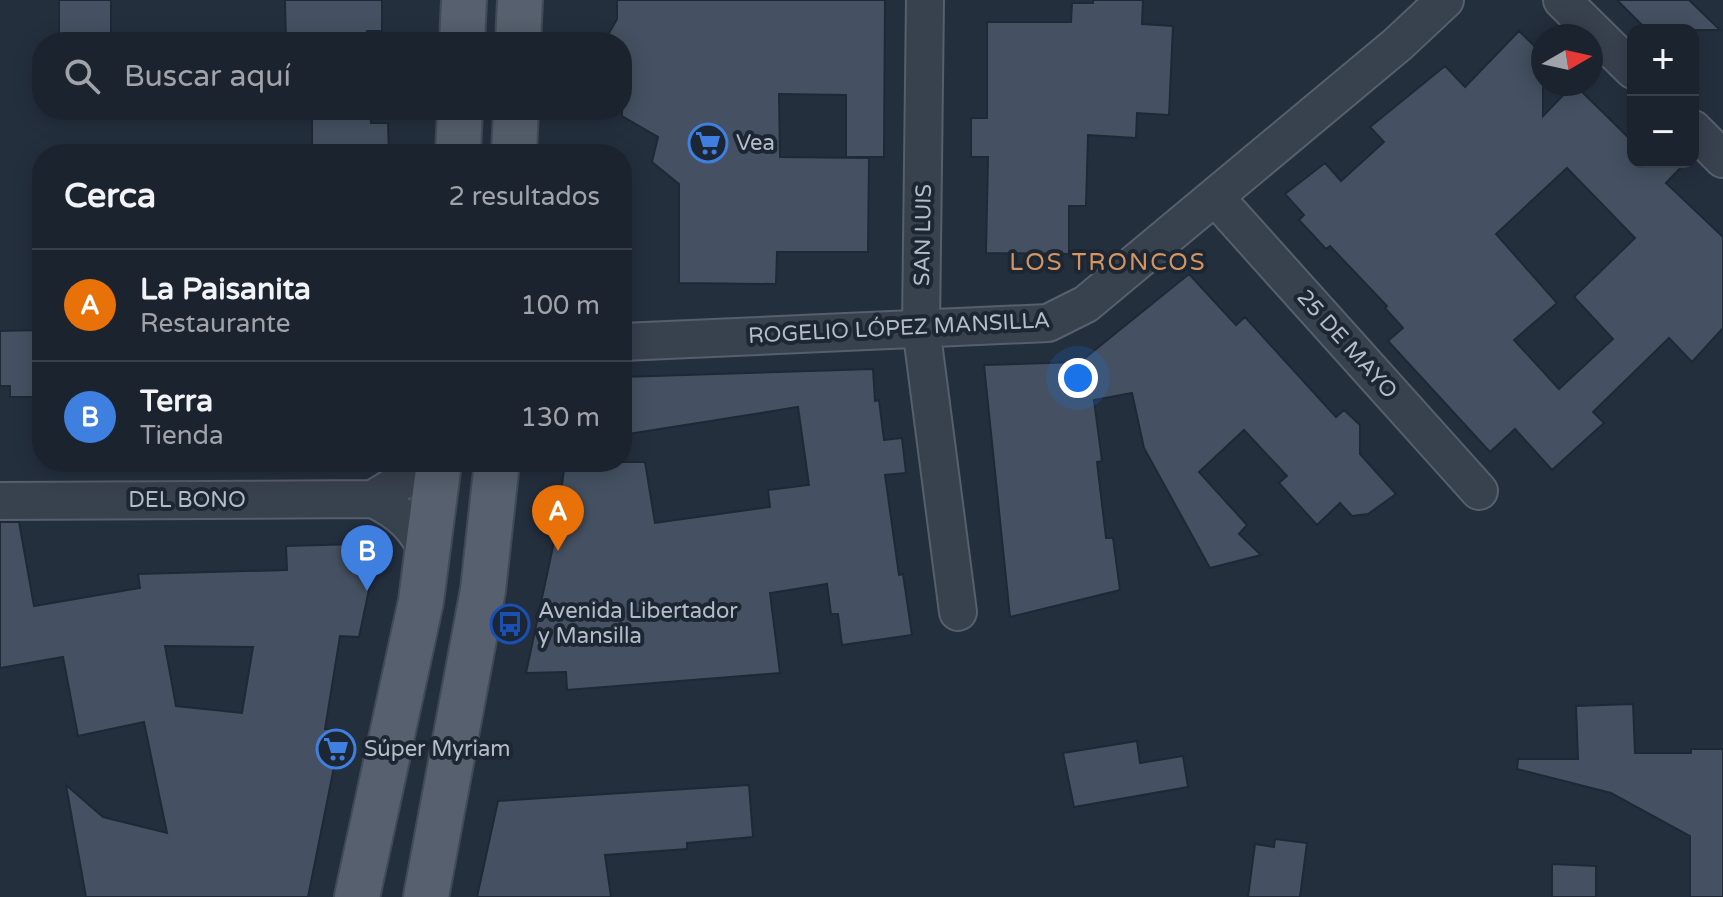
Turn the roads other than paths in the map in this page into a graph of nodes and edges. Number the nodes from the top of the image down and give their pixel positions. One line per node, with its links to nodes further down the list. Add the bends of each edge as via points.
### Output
1 (464, 0): 6 (main road)
2 (520, 0): 7 (main road)
3 (925, 0): 16 (street, SAN LUIS)
4 (1445, 0): 15 (street, ROGELIO LÓPEZ MANSILLA)
5 (1562, 0): 8 (street)
6 (462, 32)
7 (518, 32)
8 (1627, 64)
9 (460, 120): 12 (main road)
10 (516, 120): 13 (main road)
11 (1699, 135): 14 (street)
12 (458, 144)
13 (514, 144)
14 (1723, 159)
15 (1215, 197): 16 (street, ROGELIO LÓPEZ MANSILLA, via 1086,304 1057,320); 21 (street, 25 DE MAYO)
16 (921, 327): 17 (street, ROGELIO LÓPEZ MANSILLA); 25 (street, SAN LUIS)
17 (632, 341)
18 (417, 472): 22 (street)
19 (438, 472): 24 (main road)
20 (496, 472): 27 (main road, via 483,590)
21 (1479, 491)
22 (373, 499): 23 (street, DEL BONO); 24 (street, via 409,523)
23 (0, 501)
24 (427, 553): 26 (main road)
25 (958, 612)
26 (357, 897)
27 (426, 897)

